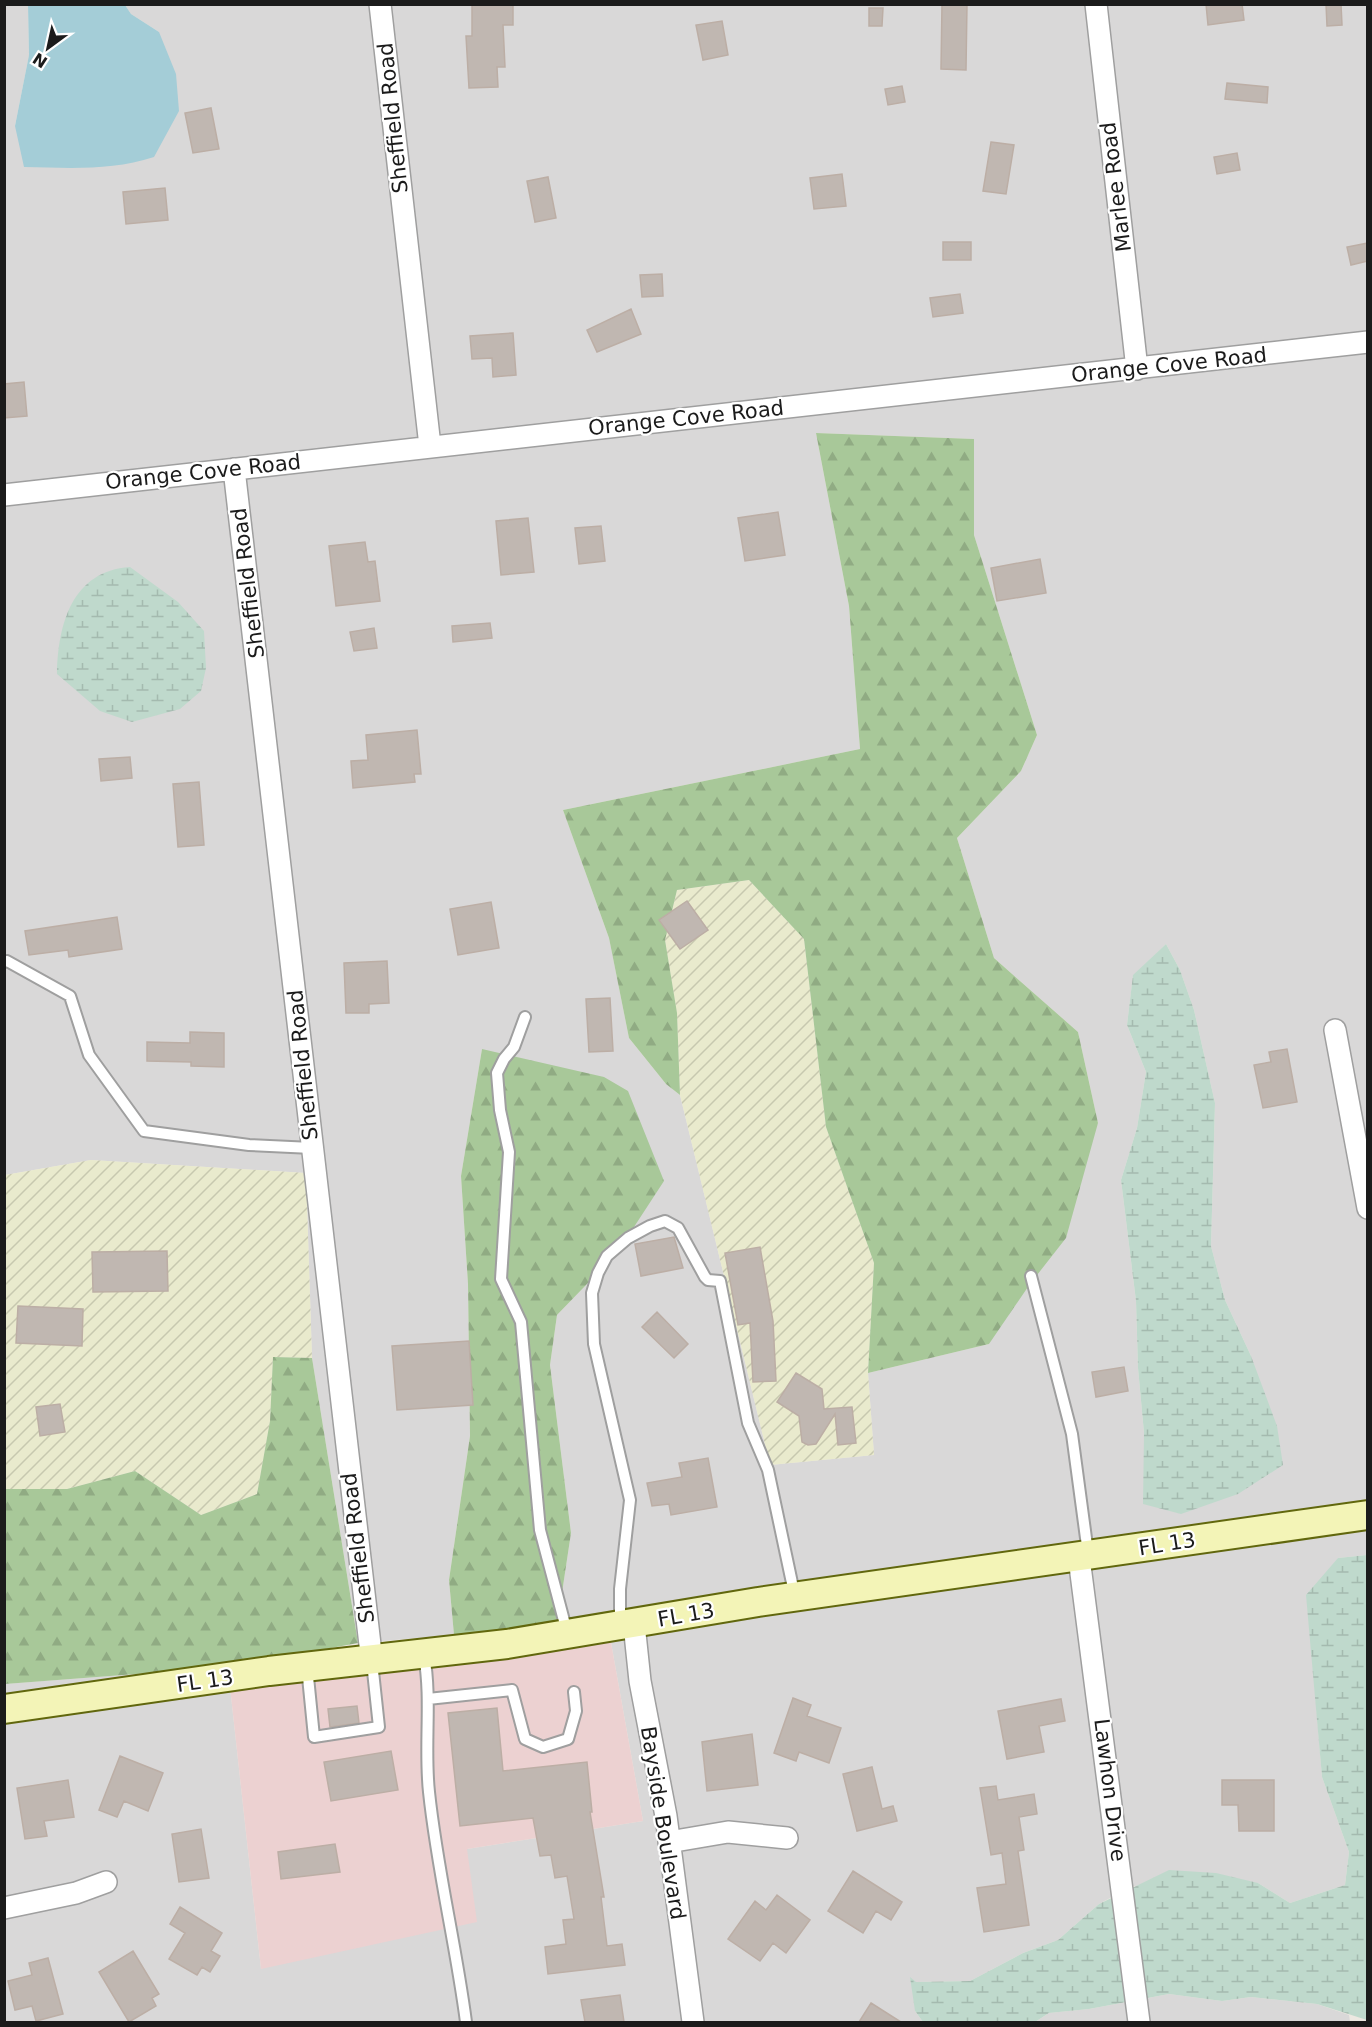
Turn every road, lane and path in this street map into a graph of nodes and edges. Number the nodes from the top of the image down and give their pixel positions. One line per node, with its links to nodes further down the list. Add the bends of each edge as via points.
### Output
1 (380, 4): 5 (street, Sheffield Road)
2 (1095, 4): 4 (street, Marlee Road)
3 (1368, 342): 4 (street, Orange Cove Road)
4 (1137, 369): 5 (street, Orange Cove Road)
5 (430, 446): 6 (street, Orange Cove Road)
6 (234, 469): 7 (street, Orange Cove Road); 11 (street, Sheffield Road)
7 (4, 495)
8 (4, 962): 11 (lane, via 70,996 89,1055 144,1131 249,1145)
9 (525, 1017): 18 (lane, via 514,1047 497,1073 509,1152 501,1279 521,1323 540,1530)
10 (1335, 1030): 12 (street)
11 (312, 1148): 20 (street, Sheffield Road)
12 (1368, 1208)
13 (1031, 1276): 15 (lane, via 1072,1434)
14 (1368, 1515): 15 (main road, FL 13)
15 (1084, 1557): 16 (main road, FL 13); 31 (street, Lawhon Drive)
16 (795, 1597): 17 (main road, FL 13); 17 (lane, via 768,1470 748,1423 720,1281 705,1278 678,1228 665,1221 628,1238 607,1256 592,1293 594,1344 630,1500 620,1589)
17 (627, 1625): 18 (main road, FL 13); 26 (street, Bayside Boulevard)
18 (567, 1634): 19 (main road, FL 13)
19 (424, 1655): 20 (main road, FL 13); 23 (lane)
20 (372, 1662): 21 (main road, FL 13); 21 (lane, via 379,1727 314,1737)
21 (307, 1667): 24 (main road, FL 13)
22 (574, 1692): 23 (lane, via 576,1711 568,1739 543,1747 525,1739 521,1732 512,1690)
23 (428, 1699): 29 (lane, via 429,1794)
24 (4, 1709)
25 (787, 1838): 26 (street, via 728,1832)
26 (669, 1842): 30 (street, Bayside Boulevard)
27 (106, 1882): 28 (street, via 76,1893)
28 (4, 1908)
29 (466, 2022)
30 (693, 2022)
31 (1139, 2022)

